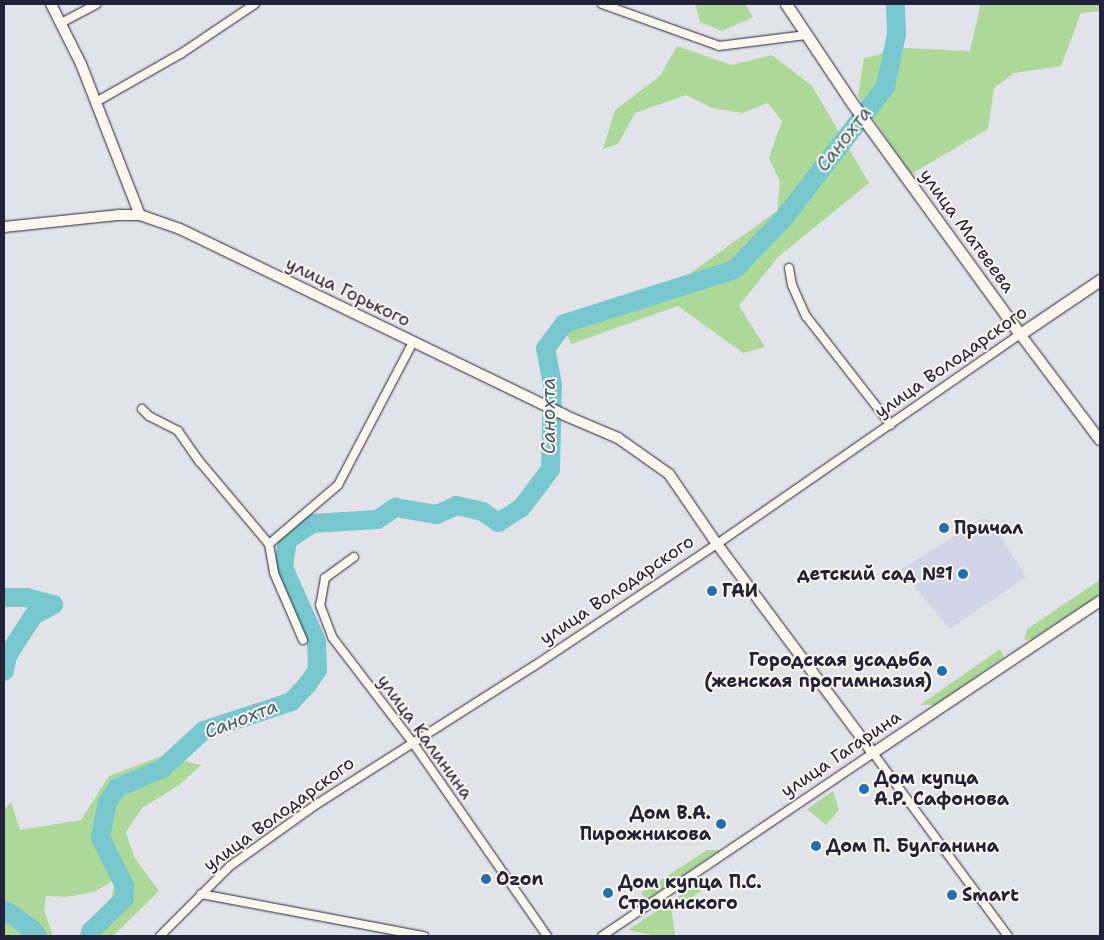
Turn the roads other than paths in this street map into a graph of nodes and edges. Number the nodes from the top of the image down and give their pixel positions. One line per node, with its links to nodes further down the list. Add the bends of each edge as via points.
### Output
1 (51, 4): 6 (street)
2 (96, 4): 6 (street)
3 (256, 4): 8 (street, via 182,53)
4 (602, 4): 7 (street, via 719,46)
5 (786, 4): 7 (main road, улица Матвеева)
6 (60, 23): 8 (street)
7 (806, 35): 13 (main road, улица Матвеева)
8 (96, 102): 9 (street)
9 (140, 215): 10 (street); 14 (street, улица Горького, via 180,229)
10 (4, 227)
11 (789, 268): 16 (street, via 792,285 806,316)
12 (1100, 280): 13 (main road, улица Володарского)
13 (1020, 334): 16 (street, улица Володарского); 17 (street, улица Матвеева)
14 (413, 342): 18 (street, via 338,485); 19 (street, улица Горького, via 618,438 669,474)
15 (142, 409): 18 (street, via 178,431 200,462)
16 (891, 425): 19 (street, улица Володарского)
17 (1100, 440)
18 (270, 544): 22 (street, via 274,573)
19 (717, 544): 23 (street, улица Володарского); 24 (street, улица Горького)
20 (354, 558): 23 (street, улица Калинина, via 325,578 320,605 332,637)
21 (1100, 601): 24 (street, улица Гагарина)
22 (303, 640)
23 (413, 743): 25 (street, улица Володарского, via 317,804 230,866); 28 (street, улица Калинина)
24 (873, 752): 29 (street, улица Гагарина); 30 (street)
25 (201, 894): 26 (street, улица Володарского); 27 (street)
26 (160, 936)
27 (424, 936)
28 (547, 936)
29 (602, 936)
30 (1008, 936)

